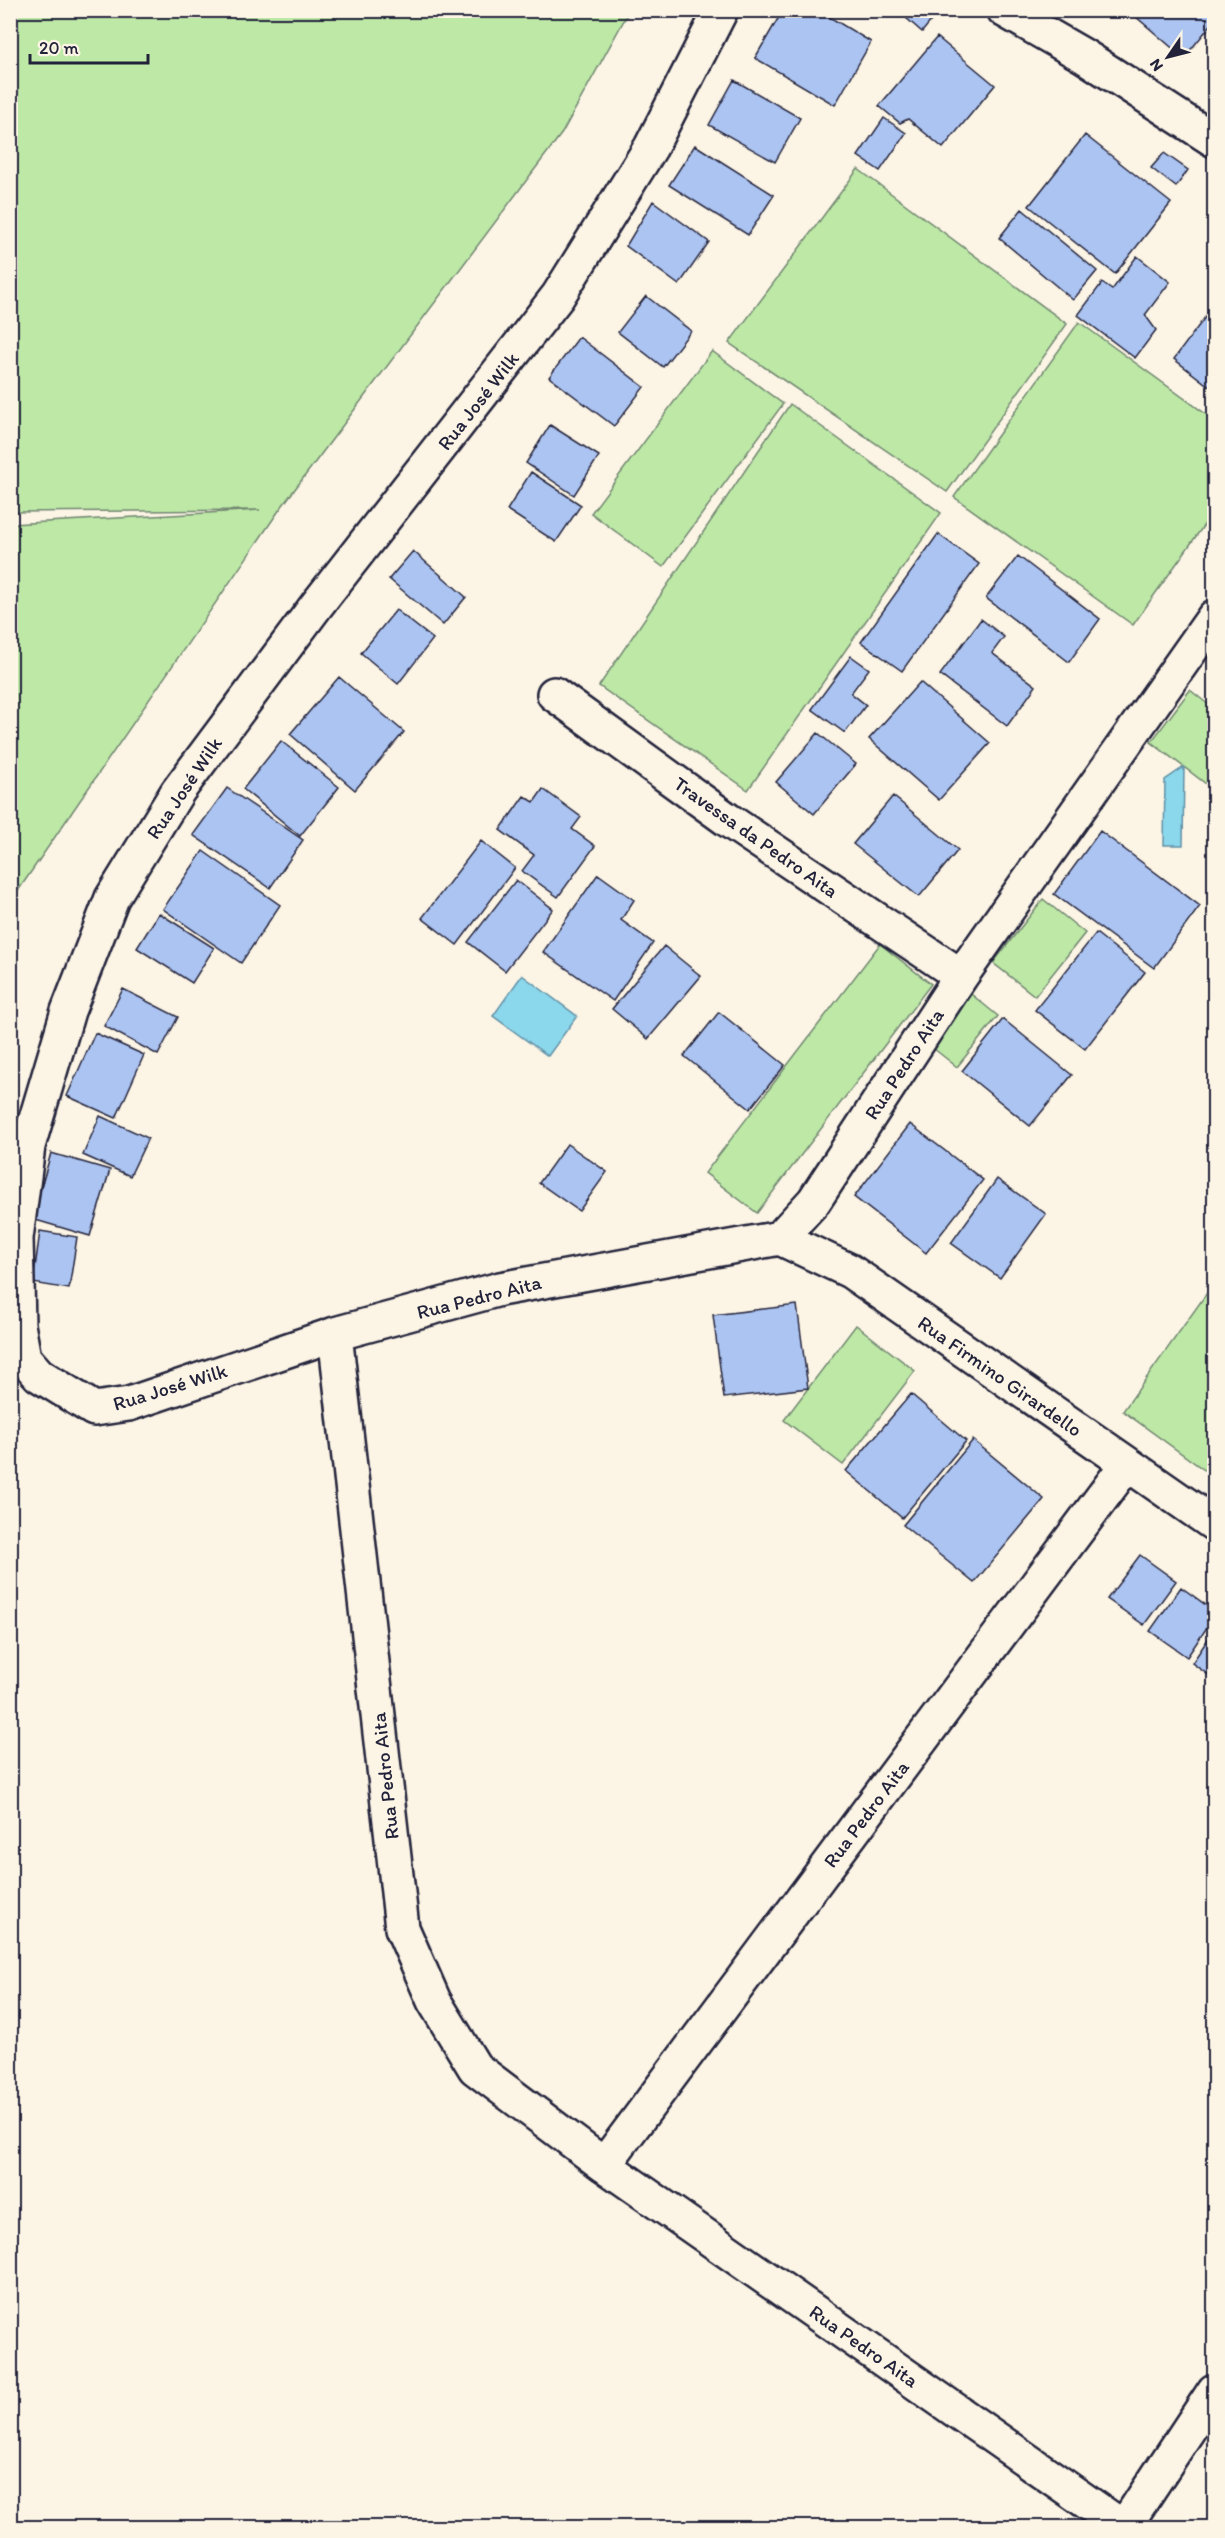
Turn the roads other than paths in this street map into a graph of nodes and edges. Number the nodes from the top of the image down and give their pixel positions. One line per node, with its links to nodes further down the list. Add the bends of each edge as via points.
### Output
1 (721, 10): 8 (street, Rua José Wilk, via 651,147 558,296 226,726 178,791 112,898 68,1011 28,1146 16,1238 18,1325 24,1358 39,1375 70,1395 94,1409 129,1404)
2 (1004, 10): 3 (street)
3 (1215, 140)
4 (1215, 616): 6 (street, Rua Pedro Aita)
5 (554, 694): 6 (street, Travessa da Pedro Aita, via 728,820)
6 (961, 976): 7 (street, Rua Pedro Aita, via 814,1201)
7 (780, 1238): 8 (street, Rua Pedro Aita, via 500,1289); 9 (street, Rua Firmino Girardello, via 850,1270)
8 (335, 1334): 11 (street, Rua Pedro Aita, via 402,1928 434,2001 475,2067)
9 (1127, 1464): 10 (street, Rua Firmino Girardello); 11 (street, Rua Pedro Aita)
10 (1215, 1524)
11 (604, 2165): 13 (street, Rua Pedro Aita)
12 (1215, 2391): 13 (street)
13 (1124, 2527)

